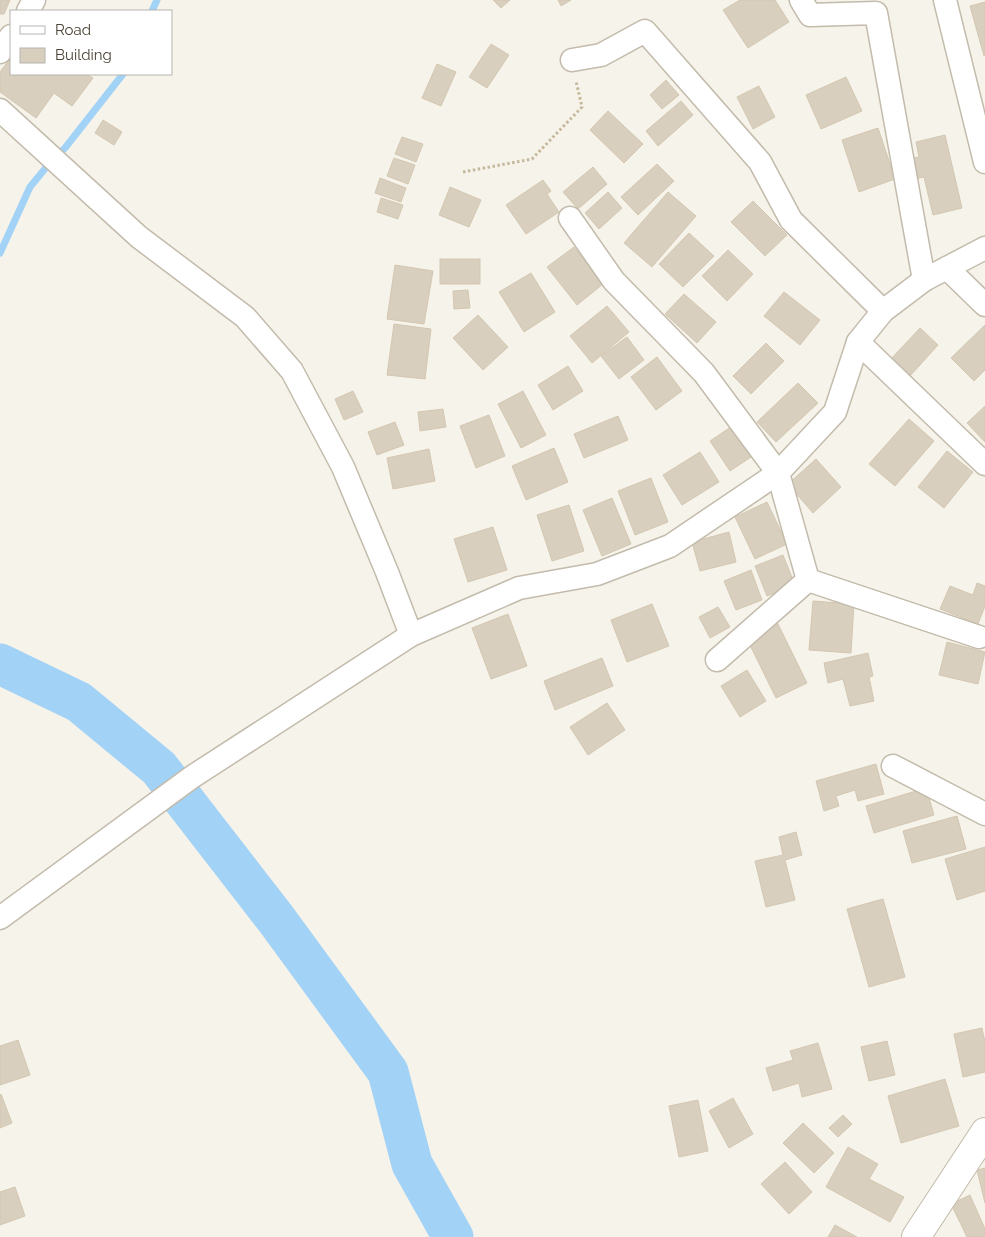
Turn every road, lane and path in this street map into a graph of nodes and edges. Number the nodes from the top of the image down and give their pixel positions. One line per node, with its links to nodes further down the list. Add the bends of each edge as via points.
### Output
1 (801, 0): 12 (street, via 810,15 876,12)
2 (945, 0): 7 (street)
3 (10, 37): 4 (street)
4 (0, 52)
5 (572, 60): 8 (path, via 582,107 532,159); 14 (street, via 601,55 645,31 760,162 791,220)
6 (0, 110): 19 (street, via 139,237 245,317 292,371 343,467)
7 (985, 162)
8 (464, 172)
9 (570, 218): 17 (street, via 614,281 704,374)
10 (985, 248): 11 (street)
11 (946, 268): 12 (street); 13 (street)
12 (924, 280): 14 (street)
13 (985, 305)
14 (883, 311): 15 (street)
15 (858, 342): 16 (street); 17 (street, via 835,412)
16 (985, 464)
17 (778, 473): 18 (street); 19 (street, via 670,546 597,574 519,588)
18 (808, 580): 20 (street); 21 (street)
19 (410, 635): 24 (street, via 192,776)
20 (979, 637)
21 (717, 660)
22 (893, 766): 23 (street)
23 (985, 814)
24 (0, 918)
25 (985, 1132): 26 (street)
26 (916, 1237)

